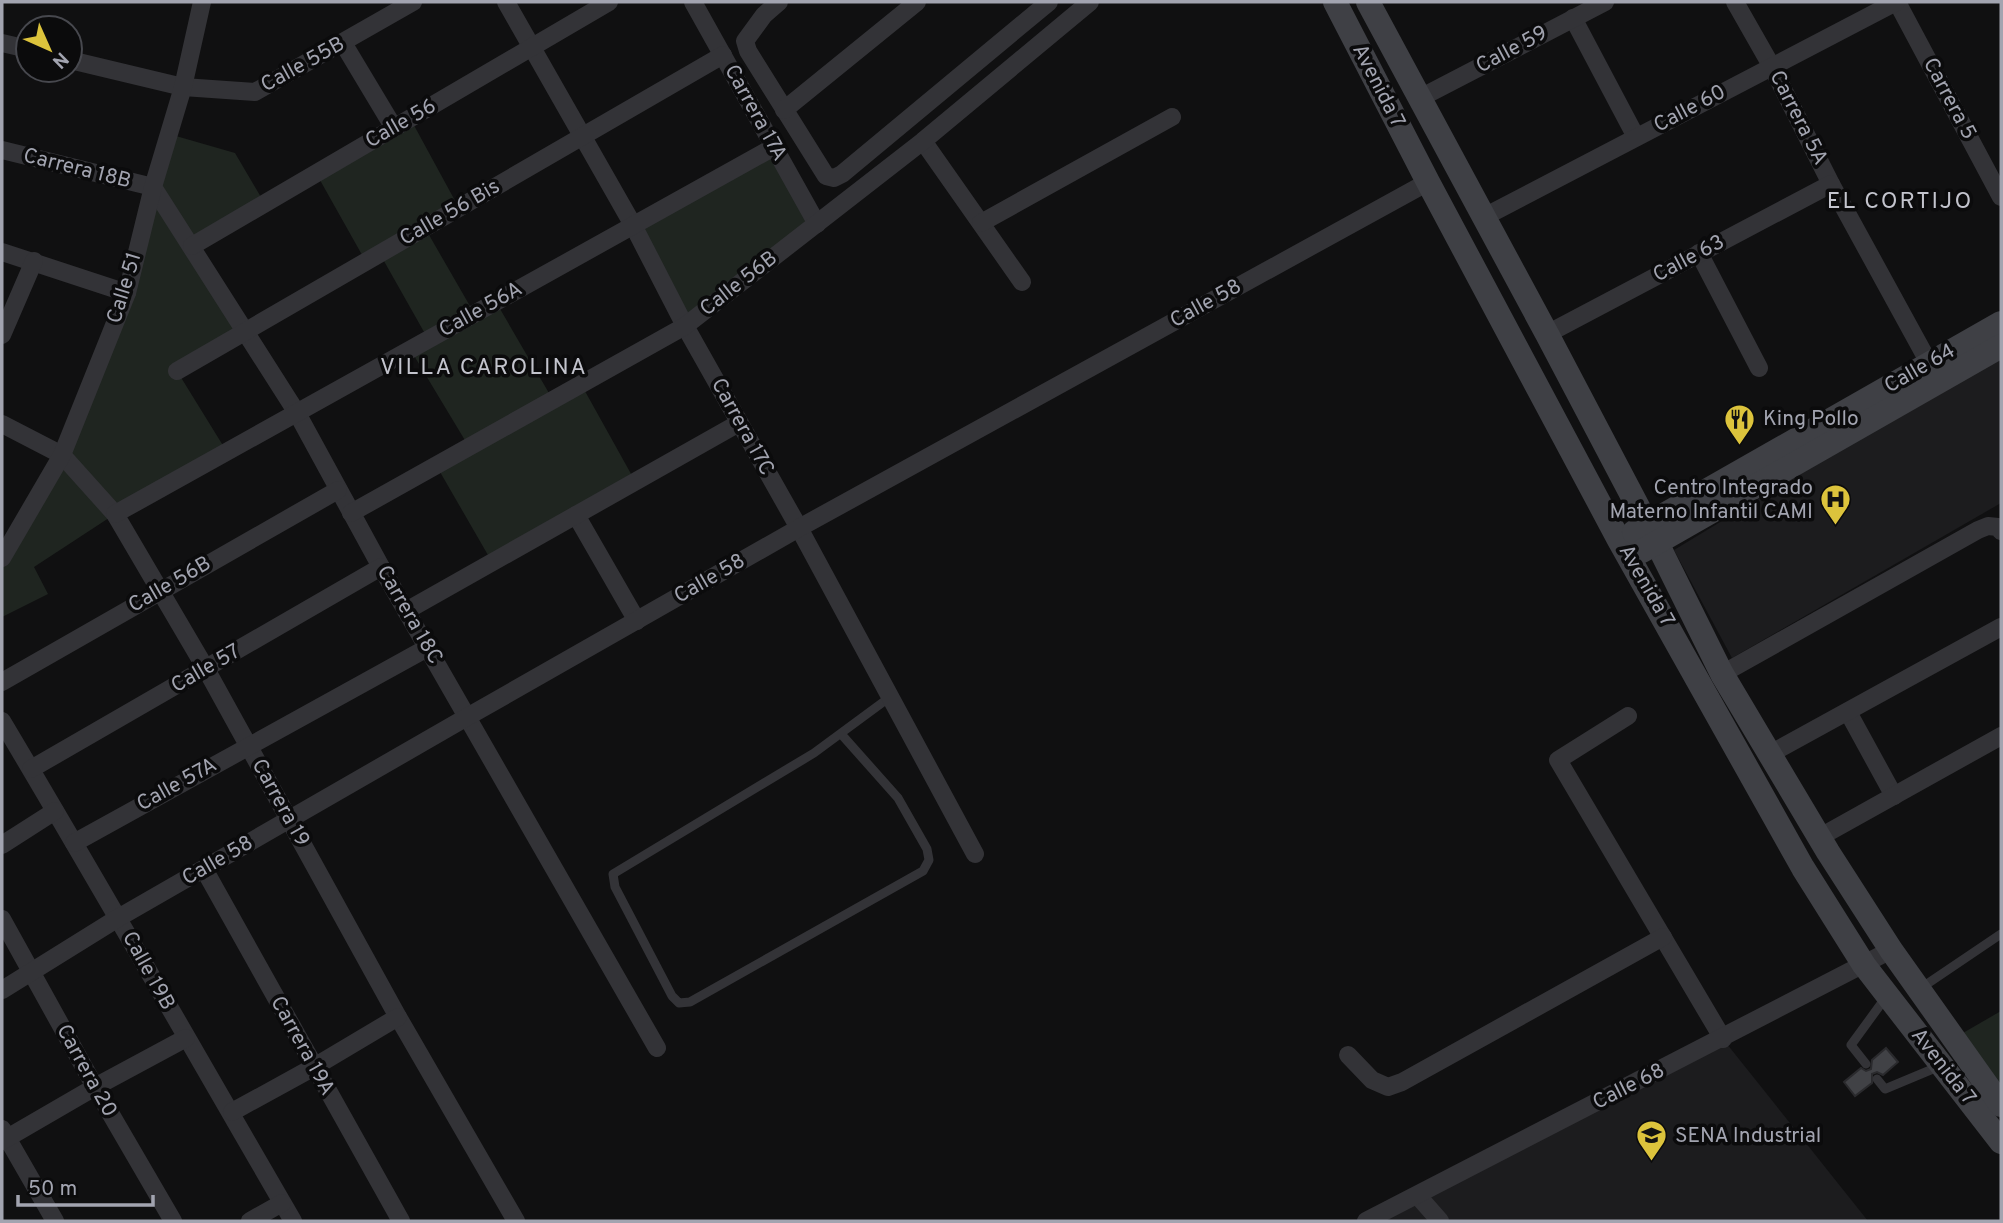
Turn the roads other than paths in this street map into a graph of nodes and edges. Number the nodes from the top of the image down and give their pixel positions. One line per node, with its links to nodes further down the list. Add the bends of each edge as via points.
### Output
1 (202, 2): 21 (street, Calle 51)
2 (413, 2): 16 (street, Calle 55B)
3 (506, 2): 17 (street, Carrera 17C)
4 (609, 2): 17 (street, Calle 56)
5 (693, 2): 18 (street, Carrera 17A)
6 (779, 2): 23 (street, via 745,41)
7 (917, 2): 23 (street)
8 (1049, 2): 23 (street, via 834,178 825,176)
9 (1090, 2): 28 (street, Calle 56B)
10 (1335, 2): 31 (main road, Avenida 7)
11 (1368, 2): 22 (main road, Avenida 7)
12 (1605, 2): 15 (street, Calle 59)
13 (1735, 2): 20 (street, Carrera 5A)
14 (1896, 2): 20 (street, Calle 60); 34 (street, Carrera 5)
15 (1573, 18): 22 (street, Calle 59); 27 (street)
16 (343, 43): 21 (street, Calle 55B, via 255,92); 25 (street)
17 (532, 47): 25 (street, Calle 56); 26 (street, Carrera 17C)
18 (723, 55): 26 (street, Calle 56 Bis); 29 (street, Carrera 17A)
19 (84, 63): 21 (street, Calle 55B)
20 (1772, 66): 27 (street, Calle 60); 32 (street, Carrera 5A)
21 (183, 87): 33 (street, Calle 51)
22 (1420, 98): 35 (main road, Avenida 7)
23 (784, 110)
24 (1172, 117): 36 (street)
25 (394, 128): 39 (street, Calle 56)
26 (583, 136): 38 (street, Carrera 17C); 47 (street, Calle 56 Bis)
27 (1636, 137): 35 (street, Calle 60)
28 (923, 141): 36 (street); 37 (street, Calle 56B)
29 (774, 147): 37 (street, Carrera 17A); 38 (street, Calle 56A)
30 (2, 150): 33 (street, Carrera 18B)
31 (1428, 183): 62 (street, Calle 58); 65 (main road, Avenida 7)
32 (1831, 184): 41 (street, Calle 63); 53 (street, Carrera 5A)
33 (153, 187): 39 (street, Carrera 18C); 44 (street, Calle 51)
34 (2001, 197)
35 (1484, 216): 48 (main road, Avenida 7)
36 (981, 223): 43 (street)
37 (817, 224): 46 (street, Calle 56B)
38 (634, 225): 46 (street, Carrera 17C); 54 (street, Calle 56A)
39 (192, 246): 47 (street, Carrera 18C)
40 (2, 252): 42 (street)
41 (1699, 253): 48 (street, Calle 63); 51 (street)
42 (34, 261): 44 (street); 49 (street)
43 (1022, 282)
44 (127, 293): 57 (street, Calle 51)
45 (2001, 323): 53 (main road, Calle 64)
46 (685, 326): 55 (street, Carrera 17C); 59 (street, Calle 56B)
47 (246, 331): 52 (street, Calle 56 Bis); 54 (street, Carrera 18C)
48 (1547, 334): 64 (main road, Avenida 7)
49 (2, 335)
50 (2001, 346): 53 (main road, Calle 64)
51 (1759, 368)
52 (177, 371)
53 (1935, 373): 64 (main road, Calle 64)
54 (297, 412): 58 (street, Carrera 18C); 60 (street, Calle 56A)
55 (739, 423): 61 (street); 62 (street, Carrera 17C)
56 (2, 424): 57 (street, Carrera 19)
57 (62, 455): 60 (street, Carrera 19); 66 (street, Calle 51)
58 (338, 490): 59 (street, Carrera 18C); 68 (street, Calle 56B)
59 (351, 513): 67 (street, Carrera 18C)
60 (115, 514): 68 (street, Carrera 19)
61 (576, 515): 69 (street); 70 (street)
62 (799, 528): 70 (street, Calle 58); 76 (street, Carrera 17C)
63 (2001, 531): 74 (street, via 1988,526 1978,530)
64 (1652, 534): 65 (main road, Calle 64); 74 (main road, Avenida 7)
65 (1624, 549): 99 (main road, Avenida 7, via 1802,868)
66 (2, 558)
67 (381, 567): 69 (street, Carrera 18C); 73 (street, Calle 57)
68 (160, 591): 73 (street, Carrera 19); 75 (street, Calle 56B)
69 (406, 611): 72 (street, Carrera 18C)
70 (637, 621): 78 (street, Calle 58)
71 (2001, 627): 77 (street)
72 (427, 648): 78 (street, Carrera 18C); 83 (street, Calle 57A)
73 (206, 669): 83 (street, Carrera 19); 85 (street, Calle 57)
74 (1722, 674): 84 (main road, Avenida 7)
75 (2, 682)
76 (890, 697): 81 (lane); 92 (street, Carrera 17C)
77 (1848, 712): 84 (street); 86 (street)
78 (467, 716): 88 (street, Calle 58); 107 (street, Carrera 18C)
79 (1628, 716): 97 (street, via 1558,760)
80 (2, 723): 85 (street, Calle 19B)
81 (842, 735): 81 (lane, via 898,798 927,849 929,860 923,871 690,1002 679,1003 671,996 615,887 613,874)
82 (2001, 736): 86 (street)
83 (247, 746): 88 (street, Carrera 19); 90 (street, Calle 57A)
84 (1770, 754): 89 (main road, Avenida 7)
85 (30, 769): 87 (street, Calle 19B)
86 (1894, 796): 89 (street)
87 (55, 811): 90 (street, Calle 19B); 91 (street)
88 (289, 819): 93 (street, Calle 58); 104 (street, Carrera 19)
89 (1820, 837): 98 (main road, Avenida 7)
90 (74, 843): 94 (street, Calle 19B)
91 (2, 845)
92 (975, 854)
93 (204, 869): 94 (street, Calle 58); 111 (street, Carrera 19A)
94 (118, 918): 100 (street, Calle 58); 105 (street, Calle 19B)
95 (2, 919): 100 (street, Carrera 20)
96 (2001, 934): 101 (lane)
97 (1663, 937): 106 (street); 108 (street, via 1402,1082 1388,1087 1372,1080)
98 (1891, 950): 99 (street, Calle 68); 101 (main road, Avenida 7)
99 (1864, 965): 103 (main road, Avenida 7); 106 (street, Calle 68)
100 (32, 973): 102 (street, Calle 58); 113 (street, Carrera 20)
101 (1919, 989): 114 (main road, Avenida 7)
102 (2, 990)
103 (1887, 995): 109 (lane, via 1851,1045); 110 (main road, Avenida 7)
104 (398, 1017): 111 (street); 125 (street, Carrera 19)
105 (186, 1038): 113 (street); 115 (street, Calle 19B)
106 (1723, 1038): 118 (street, Calle 68)
107 (657, 1048)
108 (1348, 1055)
109 (1866, 1064)
110 (1942, 1065): 112 (lane, via 1885,1089); 117 (main road, Avenida 7)
111 (314, 1067): 115 (street); 124 (street, Carrera 19A)
112 (1877, 1079)
113 (94, 1087): 116 (street); 121 (street, Carrera 20)
114 (2001, 1105)
115 (232, 1112): 119 (street, Calle 19B)
116 (3, 1136): 120 (street)
117 (2001, 1142)
118 (1418, 1196): 126 (street, Calle 68); 127 (street)
119 (282, 1203): 122 (street); 123 (street, Calle 19B)
120 (55, 1221)
121 (173, 1221)
122 (250, 1221)
123 (293, 1221)
124 (401, 1221)
125 (516, 1221)
126 (1366, 1221)
127 (1440, 1221)

